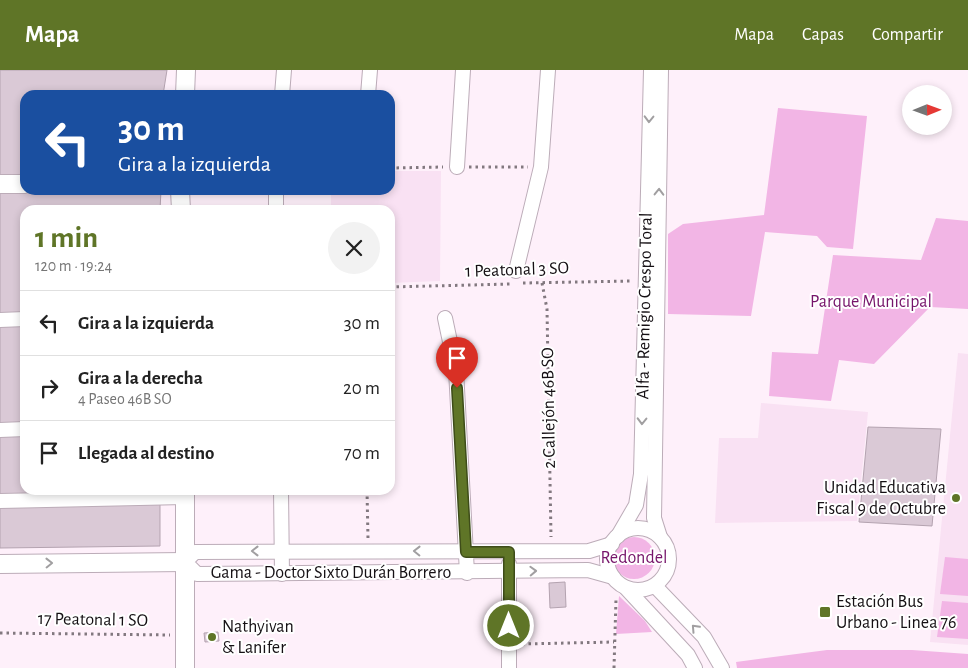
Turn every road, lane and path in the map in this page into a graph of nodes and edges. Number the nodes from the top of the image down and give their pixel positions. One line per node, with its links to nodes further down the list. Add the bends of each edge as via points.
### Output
1 (186, 70): 8 (street)
2 (284, 70): 9 (street)
3 (370, 70): 10 (street)
4 (463, 70): 11 (street)
5 (548, 70): 14 (street, via 541,167)
6 (651, 70): 15 (street, Alfa - Remigio Crespo Toral, one-way to 15)
7 (661, 70): 23 (street, Alfa - Remigio Crespo Toral, one-way to 7)
8 (185, 90)
9 (282, 90)
10 (368, 90)
11 (457, 167)
12 (0, 184): 13 (street)
13 (20, 184)
14 (517, 280): 16 (path, 1 Peatonal 3 SO); 17 (path, 1 Peatonal 3 SO)
15 (645, 281): 16 (path, 1 Peatonal 3 SO); 24 (street, Alfa - Remigio Crespo Toral, one-way to 24)
16 (542, 283): 30 (path, 2 Callejón 46B SO, via 547,309)
17 (395, 287)
18 (445, 318): 35 (street, via 456,370)
19 (20, 319): 20 (street)
20 (0, 320)
21 (0, 430): 22 (street)
22 (20, 430)
23 (655, 473): 24 (street); 31 (street, Alfa - Remigio Crespo Toral, via 654,518)
24 (640, 474): 32 (street, Alfa - Remigio Crespo Toral, via 636,505)
25 (154, 495): 29 (street)
26 (185, 495): 37 (street)
27 (281, 495): 33 (street)
28 (367, 495): 34 (path)
29 (0, 500)
30 (551, 533)
31 (660, 537): 32 (street, via 644,529 634,529); 43 (street, via 668,551 669,561 667,570)
32 (615, 540): 36 (street, Gama - Doctor Sixto Durán Borrero, via 588,551); 42 (street, via 608,562)
33 (282, 551): 34 (street, Gama - Doctor Sixto Durán Borrero); 37 (street, Gama - Doctor Sixto Durán Borrero, one-way to 37, via 195,552); 41 (street)
34 (368, 551): 35 (street, Gama - Doctor Sixto Durán Borrero, one-way to 34)
35 (466, 552): 36 (street, Gama - Doctor Sixto Durán Borrero); 40 (street)
36 (509, 552): 39 (street)
37 (185, 562): 38 (street, one-way to 37); 41 (street, Gama - Doctor Sixto Durán Borrero, via 197,574); 45 (street)
38 (0, 564)
39 (509, 572): 40 (street, Gama - Doctor Sixto Durán Borrero); 42 (street, Gama - Doctor Sixto Durán Borrero, one-way to 42, via 588,570); 47 (street)
40 (467, 573): 41 (street, Gama - Doctor Sixto Durán Borrero)
41 (282, 574)
42 (620, 583): 43 (street, via 646,590); 46 (path, via 614,607); 51 (street, via 688,655)
43 (655, 586): 52 (street, one-way to 43, via 704,637)
44 (0, 633): 45 (path, 17 Peatonal 1 SO)
45 (185, 635): 48 (street)
46 (614, 642): 47 (path); 50 (path)
47 (509, 644): 49 (street)
48 (185, 668)
49 (509, 668)
50 (614, 668)
51 (695, 668)
52 (722, 668)

